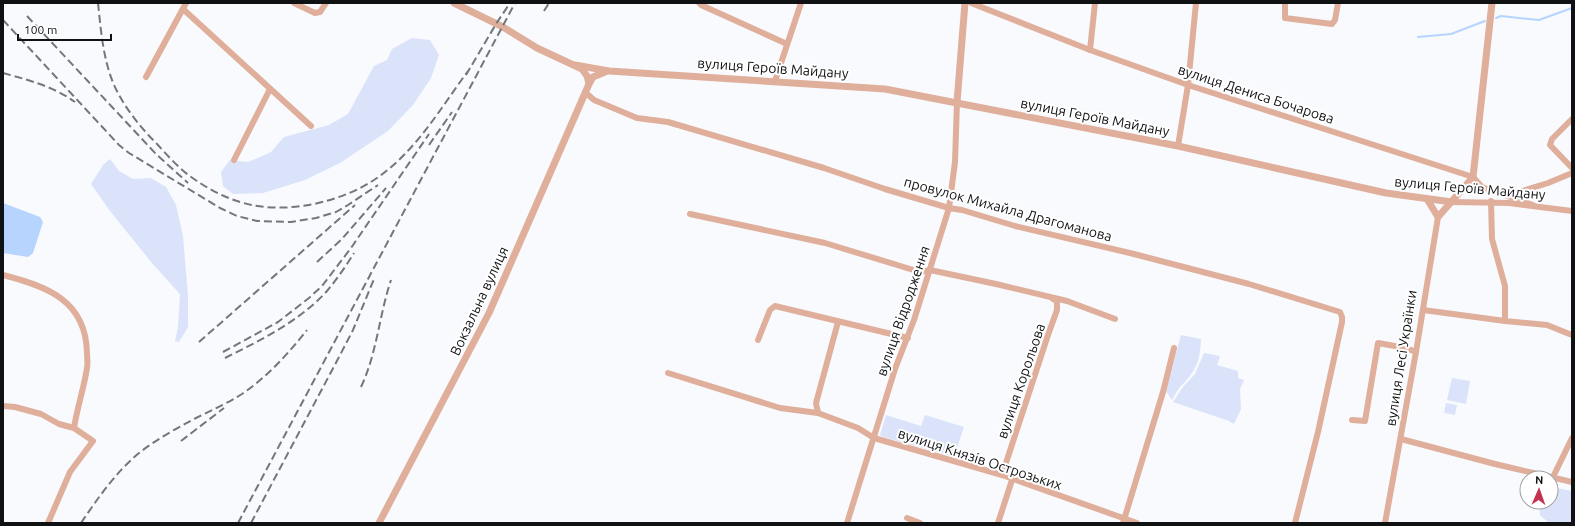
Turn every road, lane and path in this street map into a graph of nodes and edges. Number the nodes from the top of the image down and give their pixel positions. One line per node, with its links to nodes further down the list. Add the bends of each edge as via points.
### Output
1 (186, 3): 15 (street)
2 (294, 3): 3 (street, via 315,13 320,12)
3 (326, 3)
4 (454, 3): 18 (street)
5 (699, 3): 16 (street)
6 (801, 3): 16 (street)
7 (965, 3): 26 (street)
8 (971, 3): 17 (street, вулиця Дениса Бочарова)
9 (1102, 3): 14 (street)
10 (1196, 3): 23 (street)
11 (1285, 3): 12 (street, via 1285,18 1332,24)
12 (1338, 3)
13 (1492, 3): 33 (street)
14 (1095, 6): 17 (street)
15 (183, 9): 20 (street); 24 (street)
16 (787, 44): 21 (street)
17 (1090, 50): 23 (street, вулиця Дениса Бочарова)
18 (575, 65): 19 (street, вулиця Героїв Майдану); 22 (street, via 588,76)
19 (609, 71): 21 (street, вулиця Героїв Майдану); 22 (street, via 600,73)
20 (146, 77)
21 (776, 81): 26 (street, вулиця Героїв Майдану, via 885,89)
22 (589, 84): 25 (street, Вокзальна вулиця)
23 (1188, 85): 29 (street); 33 (street, вулиця Дениса Бочарова)
24 (270, 89): 28 (street); 30 (street)
25 (585, 92): 39 (street, провулок Михайла Драгоманова, via 594,100 637,118 668,122); 72 (street, Вокзальна вулиця, via 489,313)
26 (957, 102): 29 (street, вулиця Героїв Майдану); 39 (street, вулиця Відродження, via 955,162)
27 (1572, 119): 31 (street, via 1552,139 1550,145)
28 (311, 126)
29 (1178, 146): 35 (street, вулиця Героїв Майдану, via 1367,189)
30 (234, 160)
31 (1572, 168)
32 (1572, 173): 34 (street)
33 (1473, 177): 34 (street, вулиця Дениса Бочарова, via 1482,187); 37 (street)
34 (1509, 196): 38 (street, вулиця Дениса Бочарова)
35 (1427, 199): 37 (street, вулиця Героїв Майдану); 42 (street)
36 (1491, 201): 37 (street, вулиця Героїв Майдану); 38 (street, вулиця Героїв Майдану); 48 (street, via 1492,239 1505,286)
37 (1452, 202): 42 (street)
38 (1533, 205): 40 (street, вулиця Героїв Майдану)
39 (949, 208): 43 (street, вулиця Відродження); 77 (street, провулок Михайла Драгоманова, via 1249,284 1340,312 1342,322)
40 (1572, 211)
41 (690, 214): 43 (street, via 825,243 920,272)
42 (1438, 217): 46 (street, вулиця Лесі Українки)
43 (930, 270): 45 (street); 51 (street, вулиця Відродження)
44 (3, 275): 59 (street, via 47,289 77,314 87,342 87,367)
45 (1050, 297): 47 (street); 65 (street, вулиця Корольова, via 1057,301 1057,310)
46 (1423, 310): 48 (street); 54 (street, вулиця Лесі Українки)
47 (1115, 319)
48 (1505, 321): 50 (street, via 1547,325)
49 (838, 322): 51 (street); 52 (street, via 775,306 770,310); 57 (street, via 816,403)
50 (1572, 335)
51 (908, 338): 60 (street, вулиця Відродження)
52 (758, 340)
53 (1174, 348): 70 (street, via 1164,392)
54 (1416, 352): 58 (street, via 1378,343 1365,421); 62 (street, вулиця Лесі Українки)
55 (668, 373): 57 (street, вулиця Князів Острозьких, via 780,408)
56 (3, 406): 59 (street, via 40,414 59,424)
57 (818, 413): 60 (street, вулиця Князів Острозьких, via 858,428)
58 (1352, 420)
59 (74, 428): 71 (street, via 93,441 70,472)
60 (874, 438): 65 (street, вулиця Князів Острозьких); 73 (street, вулиця Відродження)
61 (1572, 438): 64 (street)
62 (1401, 439): 63 (street); 78 (street, вулиця Лесі Українки)
63 (1522, 470)
64 (1557, 470)
65 (1002, 475): 67 (street, вулиця Князів Острозьких)
66 (1559, 479): 68 (street)
67 (1012, 480): 70 (street, вулиця Князів Острозьких); 75 (street)
68 (1572, 482)
69 (907, 518): 74 (street)
70 (1124, 521): 76 (street, вулиця Князів Острозьких)
71 (48, 523)
72 (379, 523)
73 (847, 523)
74 (920, 523)
75 (998, 523)
76 (1137, 523)
77 (1295, 523)
78 (1385, 523)

